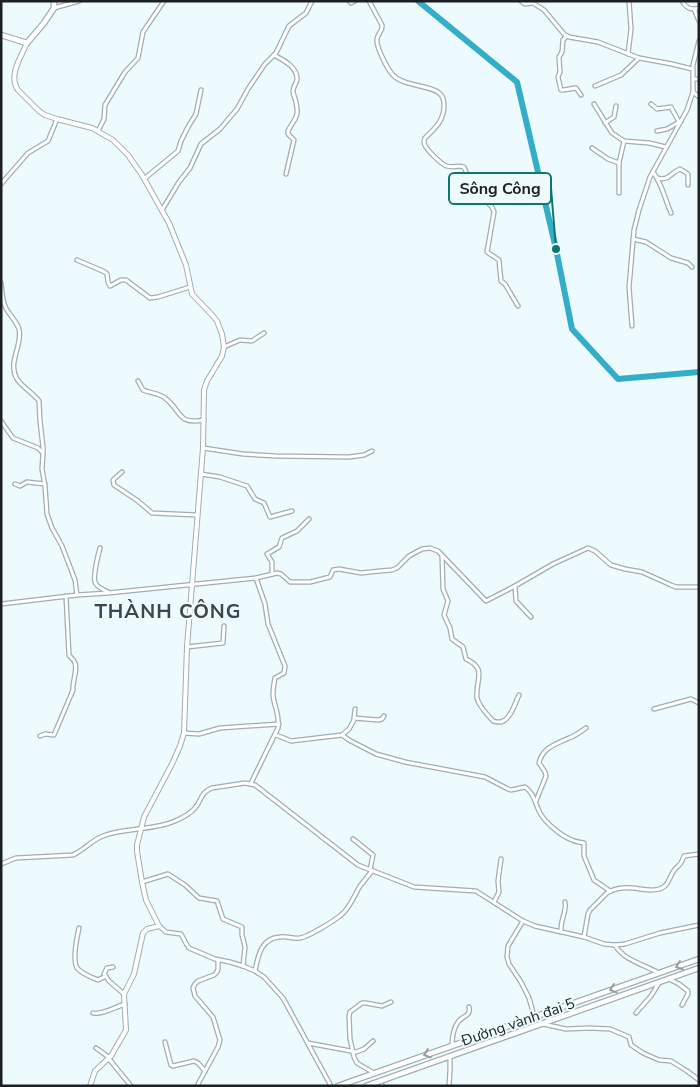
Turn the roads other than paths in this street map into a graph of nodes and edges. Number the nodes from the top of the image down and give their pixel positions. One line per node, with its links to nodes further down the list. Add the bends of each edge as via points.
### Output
1 (54, 1): 11 (main road)
2 (79, 1): 11 (street)
3 (164, 1): 35 (street, via 143,32 138,58 125,72 105,105 104,119)
4 (312, 1): 19 (street, via 306,13 289,26)
5 (349, 1): 6 (street)
6 (355, 1)
7 (369, 1): 57 (street, via 382,25 377,41 392,75 442,96 444,109 440,121 425,138 424,145 443,165 464,167 474,190 492,208 488,252 499,260 501,281)
8 (520, 1): 15 (street, via 533,3 544,10)
9 (629, 1): 18 (street, via 631,29)
10 (682, 1): 12 (street, via 688,8)
11 (54, 8): 17 (main road)
12 (697, 9): 13 (street)
13 (699, 21)
14 (1, 34): 17 (main road)
15 (567, 36): 18 (street, via 598,42); 27 (street, via 559,57 558,77 562,90 576,88)
16 (699, 41): 21 (street)
17 (26, 43): 32 (street, via 14,74 15,85 38,111)
18 (628, 54): 20 (street)
19 (274, 55): 42 (street, via 292,68 296,76 293,91 297,116 288,128 288,134 294,140); 50 (street, via 248,88 237,109 201,144 190,168)
20 (639, 58): 21 (street); 24 (street, via 621,75)
21 (692, 69): 22 (street)
22 (693, 79): 23 (street); 26 (street)
23 (699, 79)
24 (595, 86)
25 (201, 90): 46 (street, via 196,114 178,151)
26 (693, 92): 28 (street); 33 (street)
27 (581, 95)
28 (699, 97)
29 (594, 104): 34 (street)
30 (651, 104): 33 (street, via 657,109 671,107)
31 (616, 106): 34 (street, via 614,117)
32 (57, 120): 35 (street); 45 (street, via 48,141 28,153)
33 (681, 121): 36 (street); 38 (street)
34 (605, 123): 37 (street)
35 (98, 131): 46 (street, via 121,147)
36 (657, 131)
37 (624, 141): 38 (street); 40 (street)
38 (666, 147): 41 (street)
39 (592, 148): 40 (street)
40 (619, 162): 49 (street)
41 (653, 172): 43 (street); 52 (street, via 639,210)
42 (286, 174)
43 (657, 178): 48 (street, via 668,178 680,169 688,174); 51 (street)
44 (1, 179): 45 (street)
45 (6, 179): 47 (street)
46 (144, 179): 50 (street)
47 (1, 184)
48 (688, 185)
49 (619, 194)
50 (161, 211): 56 (street, via 186,265)
51 (671, 213)
52 (633, 239): 54 (street, via 646,242); 58 (street, via 629,287)
53 (77, 260): 56 (street, via 105,272 110,286 126,280 150,298)
54 (692, 267)
55 (1, 282): 66 (street, via 4,304 19,333 14,373 39,401)
56 (190, 287): 60 (street, via 194,297 217,321)
57 (518, 306)
58 (632, 326)
59 (264, 333): 60 (street, via 252,341 240,340)
60 (224, 346): 62 (street, via 222,356 205,385)
61 (138, 381): 62 (street, via 143,390 167,399 186,420)
62 (204, 420): 64 (street)
63 (1, 421): 66 (street, via 13,438)
64 (203, 448): 65 (street, via 243,454 348,457 364,455); 68 (street)
65 (372, 450)
66 (43, 453): 70 (street)
67 (122, 472): 72 (street, via 114,480 114,485 152,513)
68 (200, 474): 71 (street, via 247,486 255,498 264,503 270,517); 72 (street)
69 (16, 484): 70 (street)
70 (44, 484): 82 (street, via 47,514 75,580)
71 (292, 511)
72 (197, 515): 78 (street)
73 (309, 519): 76 (street, via 282,538 279,547 267,554 272,562)
74 (100, 548): 81 (street, via 95,582)
75 (442, 555): 76 (street, via 433,548 426,548 409,556 395,570 361,573 337,569 328,578 310,582 290,582 279,573); 79 (street, via 486,602); 88 (street, via 443,589 448,601 445,617 452,639 463,647 466,659 474,663 480,673 478,701 493,721 500,722 510,715)
76 (272, 574): 77 (street)
77 (256, 578): 78 (street); 94 (street, via 268,624 285,666 284,673 275,678 273,689)
78 (192, 585): 81 (street); 87 (street)
79 (515, 586): 80 (street, via 588,548 616,567 642,572 676,587); 85 (street, via 516,602)
80 (699, 587)
81 (108, 593): 82 (street)
82 (77, 594): 83 (street)
83 (66, 596): 84 (street); 99 (street, via 69,655 76,668 73,690 54,735)
84 (1, 604)
85 (531, 617)
86 (224, 626): 87 (street, via 223,643)
87 (188, 647): 96 (street)
88 (519, 695)
89 (699, 703): 91 (street, via 691,699)
90 (356, 708): 93 (street)
91 (654, 709)
92 (384, 716): 93 (street, via 378,720)
93 (354, 718): 98 (street)
94 (279, 724): 96 (street, via 220,728 200,734); 97 (street)
95 (586, 728): 101 (street, via 552,745 542,755 539,763 546,776)
96 (184, 733): 102 (street, via 172,764 144,815)
97 (276, 735): 98 (street, via 291,741); 100 (street)
98 (342, 735): 101 (street, via 373,753 402,762 484,776 508,790 525,787)
99 (40, 736)
100 (252, 783): 102 (street, via 212,788 203,793 191,812 167,824); 107 (street, via 355,863)
101 (536, 802): 109 (street, via 540,814 554,828 572,840 584,843 584,856 594,880)
102 (141, 828): 106 (street, via 103,836 73,854 16,858); 108 (street, via 137,848)
103 (353, 839): 107 (street, via 373,855)
104 (699, 854): 109 (street, via 684,856 663,888)
105 (501, 859): 110 (street, via 499,892)
106 (1, 864)
107 (371, 870): 110 (street, via 418,888 476,891); 124 (street, via 338,917 305,937 275,938 264,944)
108 (142, 882): 114 (street, via 146,900); 121 (street, via 168,874 199,898 217,901 222,919 242,926)
109 (610, 891): 117 (street, via 590,910)
110 (494, 902): 112 (street)
111 (565, 902): 116 (street)
112 (524, 921): 116 (street); 136 (street, via 508,946 507,957)
113 (699, 925): 118 (street)
114 (159, 926): 120 (street, via 166,932 181,934 190,948); 129 (street, via 143,933 134,974)
115 (79, 928): 126 (street, via 75,954 77,967 98,980)
116 (561, 932): 117 (street)
117 (584, 937): 118 (street)
118 (615, 945): 125 (street, via 630,959)
119 (699, 959): 125 (main road, Đường vành đai 5, one-way to 125)
120 (218, 960): 121 (street); 146 (street, via 217,972 198,981 193,988 195,996 214,1017 220,1040)
121 (243, 966): 124 (street)
122 (113, 967): 126 (street, via 106,968)
123 (699, 968): 127 (main road)
124 (255, 971): 140 (street, via 281,995)
125 (659, 973): 136 (main road, Đường vành đai 5, one-way to 136)
126 (106, 976): 129 (street)
127 (670, 979): 128 (main road, Đường vành đai 5); 132 (street, via 688,991)
128 (659, 982): 135 (street); 137 (main road, Đường vành đai 5)
129 (124, 994): 131 (street)
130 (391, 1002): 143 (street, via 382,1006 362,1003 350,1012)
131 (125, 1004): 134 (street, via 103,1013); 145 (street, via 126,1030)
132 (682, 1005)
133 (469, 1007): 141 (street, via 469,1014 456,1024)
134 (93, 1013)
135 (636, 1013)
136 (536, 1016): 137 (street); 141 (main road, Đường vành đai 5)
137 (542, 1024): 144 (main road, Đường vành đai 5); 148 (street, via 566,1029 610,1029 629,1037 631,1045 641,1052 658,1060 671,1060)
138 (373, 1041): 143 (street, via 364,1049)
139 (165, 1042): 146 (street, via 171,1065 194,1061)
140 (308, 1042): 143 (street); 153 (street)
141 (452, 1046): 147 (main road, Đường vành đai 5, one-way to 147)
142 (96, 1048): 145 (street)
143 (353, 1051): 147 (street, via 357,1063)
144 (450, 1056): 149 (main road, Đường vành đai 5); 156 (street)
145 (109, 1058): 151 (street, via 95,1071); 152 (street)
146 (205, 1071): 150 (street)
147 (374, 1073): 154 (main road, Đường vành đai 5)
148 (699, 1080)
149 (381, 1084): 155 (main road, Đường vành đai 5)
150 (197, 1085)
151 (90, 1086)
152 (131, 1086)
153 (331, 1086)
154 (338, 1086)
155 (366, 1086)
156 (449, 1086)

